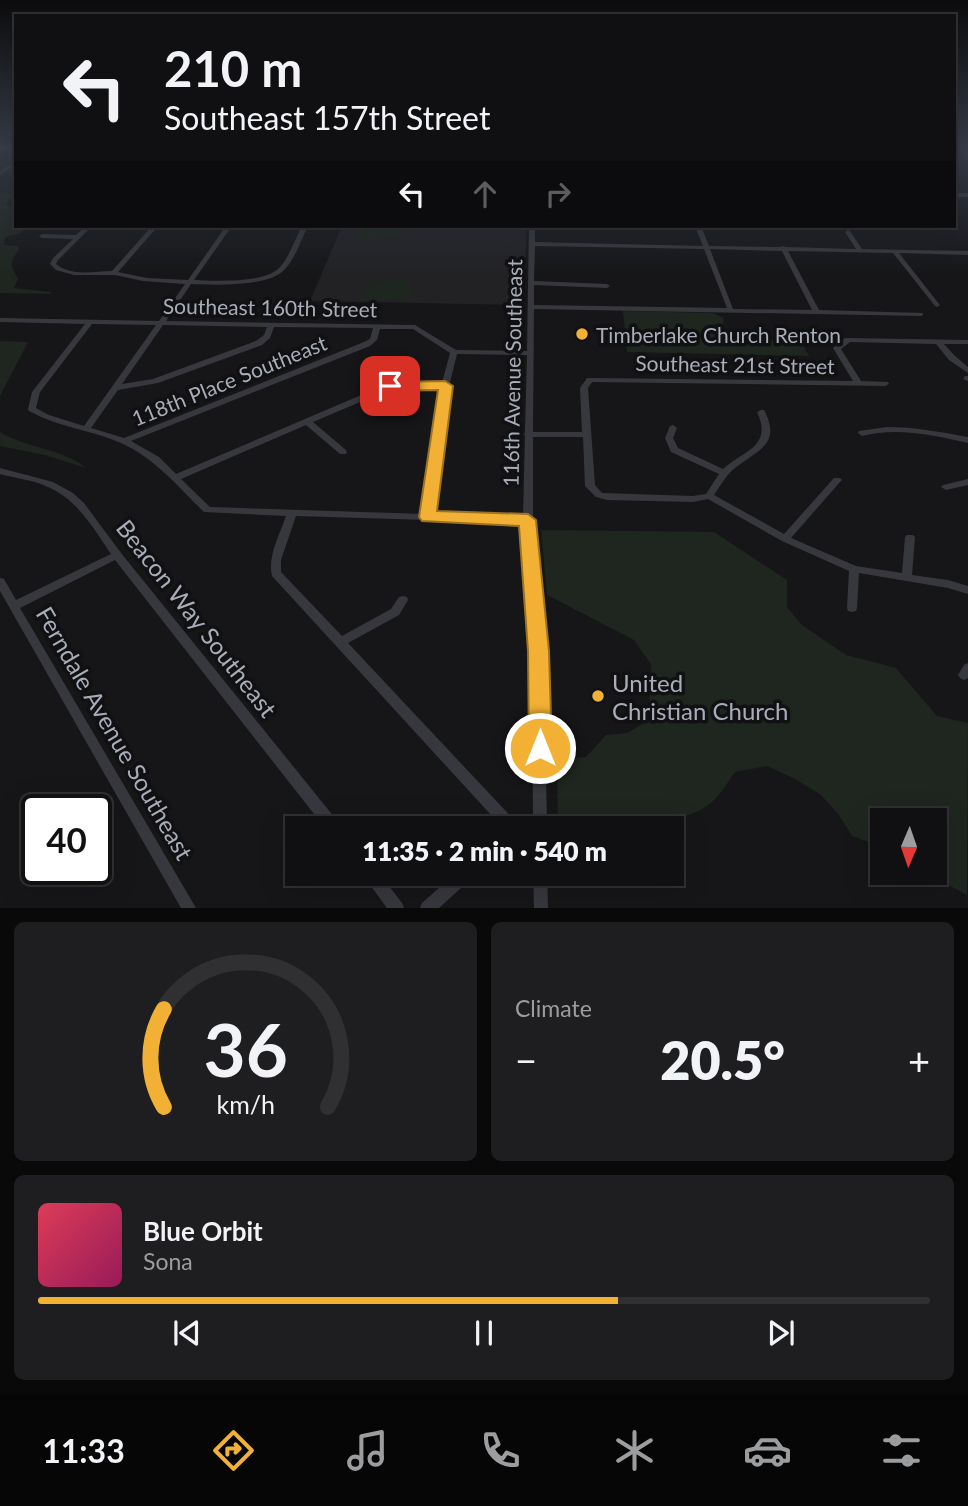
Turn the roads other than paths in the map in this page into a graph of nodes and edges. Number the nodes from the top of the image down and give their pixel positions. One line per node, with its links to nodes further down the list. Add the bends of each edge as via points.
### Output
1 (87, 228): 9 (street)
2 (153, 228): 16 (street)
3 (228, 228): 17 (street)
4 (304, 228): 17 (street, via 282,270 267,278)
5 (532, 228): 10 (street, 116th Avenue Southeast)
6 (699, 228): 11 (street)
7 (848, 232): 13 (street)
8 (42, 236): 9 (street)
9 (78, 237): 16 (street, via 54,264 63,271)
10 (532, 244): 11 (street); 18 (street, 116th Avenue Southeast)
11 (706, 247): 12 (street); 22 (street)
12 (783, 248): 13 (street); 23 (street)
13 (860, 250): 14 (street)
14 (894, 251): 15 (street); 20 (street)
15 (968, 253)
16 (114, 273): 17 (street, via 147,280)
17 (190, 281): 27 (street)
18 (531, 283): 19 (street); 21 (street, 116th Avenue Southeast)
19 (607, 286)
20 (937, 305)
21 (531, 307): 22 (street); 33 (street, 116th Avenue Southeast)
22 (731, 311): 23 (street)
23 (817, 312): 24 (street)
24 (921, 314)
25 (0, 320): 26 (street, Southeast 160th Street)
26 (90, 322): 27 (street, Southeast 160th Street); 42 (street, via 36,392 32,409)
27 (161, 323): 28 (street, Southeast 160th Street); 38 (street)
28 (271, 325): 29 (street, Southeast 160th Street); 38 (street, via 259,343 155,381)
29 (377, 326): 32 (street, Southeast 160th Street, via 415,327); 47 (street, 118th Place Southeast, via 367,344)
30 (938, 341): 31 (street); 34 (street); 35 (street, via 857,339 841,343 837,348)
31 (968, 342)
32 (454, 352): 33 (street); 37 (street)
33 (531, 354): 44 (street, 116th Avenue Southeast)
34 (967, 376)
35 (859, 384): 36 (street, Southeast 21st Street); 45 (street, Southeast 21st Street, via 597,379 586,383)
36 (885, 384)
37 (445, 386): 40 (street, via 390,386); 57 (street)
38 (115, 388): 42 (street)
39 (761, 412): 50 (street, via 767,436)
40 (306, 421): 48 (street); 51 (street)
41 (673, 428): 50 (street, via 669,438 674,450)
42 (87, 429): 47 (street)
43 (862, 433): 46 (street, via 918,431)
44 (528, 434): 45 (street); 58 (street, 116th Avenue Southeast)
45 (586, 435): 55 (street, via 590,486 599,495)
46 (968, 440)
47 (124, 441): 51 (street, via 156,459)
48 (343, 453)
49 (0, 471): 61 (street, Beacon Way Southeast, via 31,477 70,495)
50 (725, 473): 55 (street)
51 (175, 478): 56 (street, via 207,510)
52 (837, 480): 60 (street)
53 (968, 482): 54 (street)
54 (946, 487)
55 (709, 496): 60 (street)
56 (292, 513): 57 (street); 69 (street, via 276,573)
57 (428, 517): 58 (street)
58 (528, 520): 72 (street, 116th Avenue Southeast, via 540,699)
59 (910, 537): 63 (street)
60 (785, 540): 62 (street)
61 (117, 555): 67 (street); 70 (street, Beacon Way Southeast)
62 (854, 569): 63 (street); 68 (street)
63 (907, 577): 65 (street)
64 (0, 582): 67 (street, Ferndale Avenue Southeast)
65 (968, 590)
66 (403, 600): 69 (street, via 395,612)
67 (16, 605): 76 (street, Ferndale Avenue Southeast)
68 (852, 608)
69 (341, 642): 71 (street)
70 (324, 816)
71 (501, 816)
72 (540, 816)
73 (380, 886): 77 (street)
74 (452, 886): 78 (street)
75 (540, 886): 79 (street)
76 (189, 908)
77 (397, 908)
78 (427, 908)
79 (541, 908)

